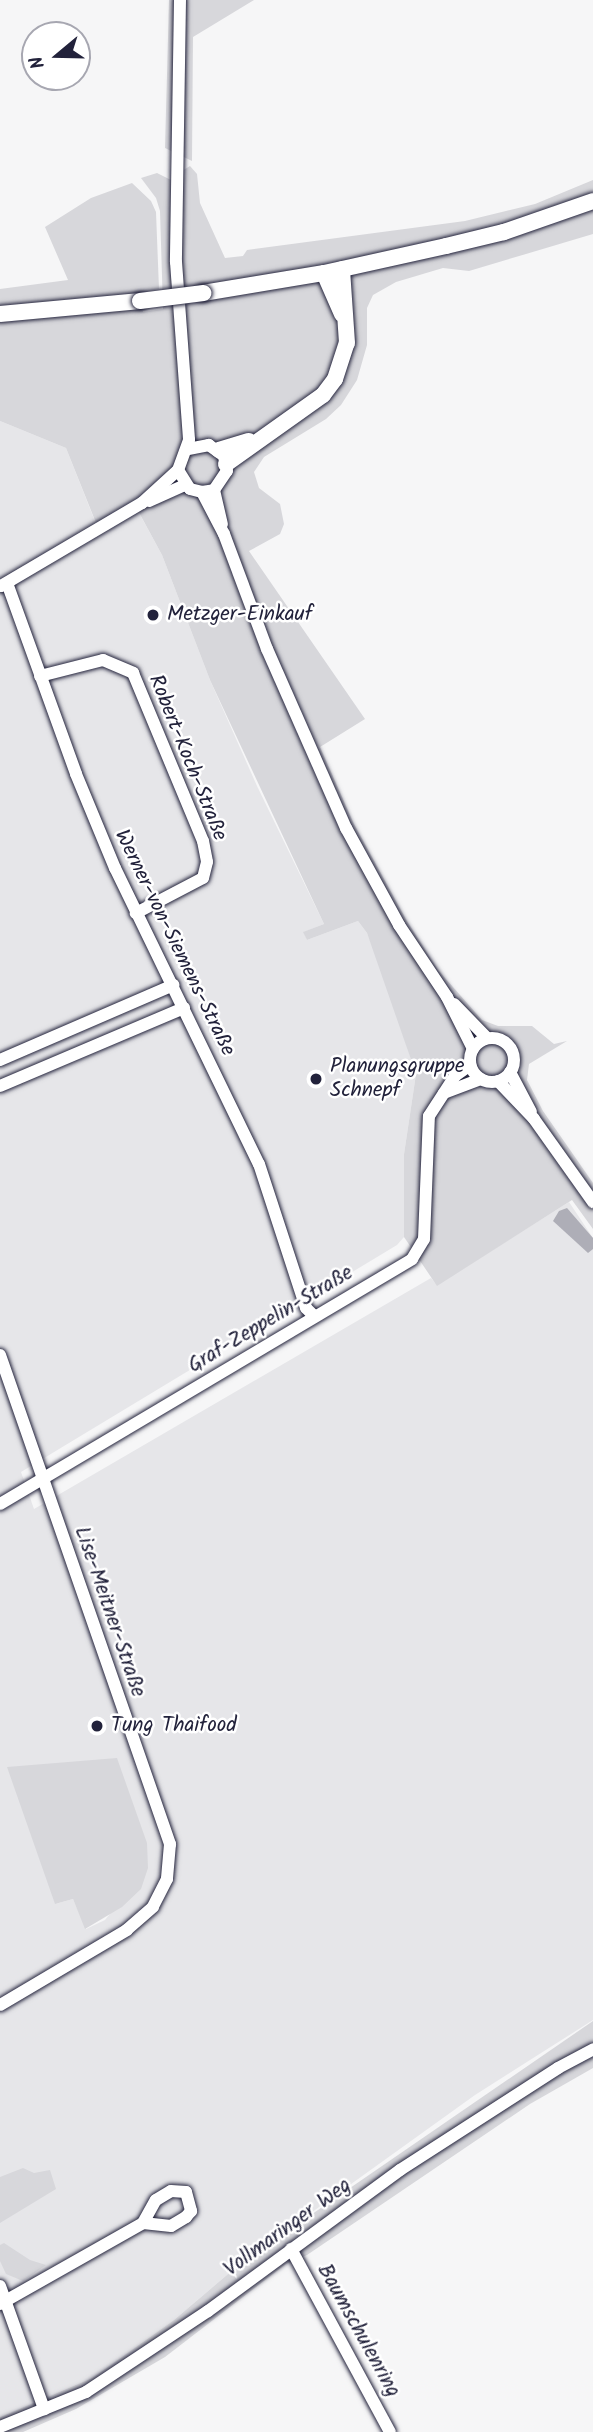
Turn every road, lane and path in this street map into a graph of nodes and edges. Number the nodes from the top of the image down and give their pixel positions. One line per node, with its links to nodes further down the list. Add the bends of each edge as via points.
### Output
1 (180, 0): 7 (street, via 176,262)
2 (593, 201): 3 (main road, via 504,232)
3 (342, 269): 4 (main road); 6 (main road)
4 (324, 273): 5 (main road, bridge, via 140,301); 6 (main road)
5 (0, 314)
6 (347, 330): 10 (main road, via 343,362 323,395)
7 (188, 404): 8 (street); 9 (street)
8 (203, 444): 9 (street); 10 (street)
9 (188, 449): 11 (street)
10 (223, 457): 13 (street, via 225,479)
11 (178, 470): 12 (street); 14 (street)
12 (185, 485): 13 (street); 14 (street)
13 (208, 491): 19 (street, via 267,649 346,828 399,925)
14 (142, 503): 15 (street)
15 (4, 585): 16 (street, Werner-von-Siemens-Straße)
16 (40, 676): 17 (street, Werner-von-Siemens-Straße); 17 (street, Robert-Koch-Straße, via 103,660 133,673 204,841 207,862 203,878)
17 (136, 913): 18 (street, Werner-von-Siemens-Straße)
18 (173, 985): 20 (street, Werner-von-Siemens-Straße); 23 (street)
19 (447, 997): 21 (street); 22 (street)
20 (184, 1008): 28 (street); 32 (street, Werner-von-Siemens-Straße, via 259,1164 306,1308)
21 (487, 1038): 22 (street); 25 (street, via 509,1046 514,1059)
22 (473, 1049): 24 (street)
23 (0, 1060)
24 (470, 1065): 26 (street); 29 (street, Graf-Zeppelin-Straße)
25 (510, 1072): 27 (street); 30 (street)
26 (480, 1079): 27 (street); 29 (street)
27 (498, 1081): 30 (street)
28 (0, 1086)
29 (443, 1093): 32 (street, Graf-Zeppelin-Straße, via 427,1129 426,1223 420,1251)
30 (534, 1119): 31 (street)
31 (593, 1202)
32 (314, 1316): 34 (street, Graf-Zeppelin-Straße)
33 (0, 1355): 34 (street, Lise-Meitner-Straße)
34 (43, 1480): 35 (street, Graf-Zeppelin-Straße); 36 (street, Lise-Meitner-Straße, via 170,1844 167,1879 153,1907 127,1930)
35 (0, 1504)
36 (0, 2005)
37 (593, 2049): 39 (street, Vollmaringer Weg, via 400,2170)
38 (143, 2224): 41 (street)
39 (290, 2249): 42 (street, Vollmaringer Weg, via 208,2311 86,2392); 44 (street, Baumschulenring)
40 (0, 2286): 41 (street)
41 (3, 2302): 42 (street)
42 (44, 2409): 43 (street, Vollmaringer Weg)
43 (0, 2427)
44 (390, 2432)

